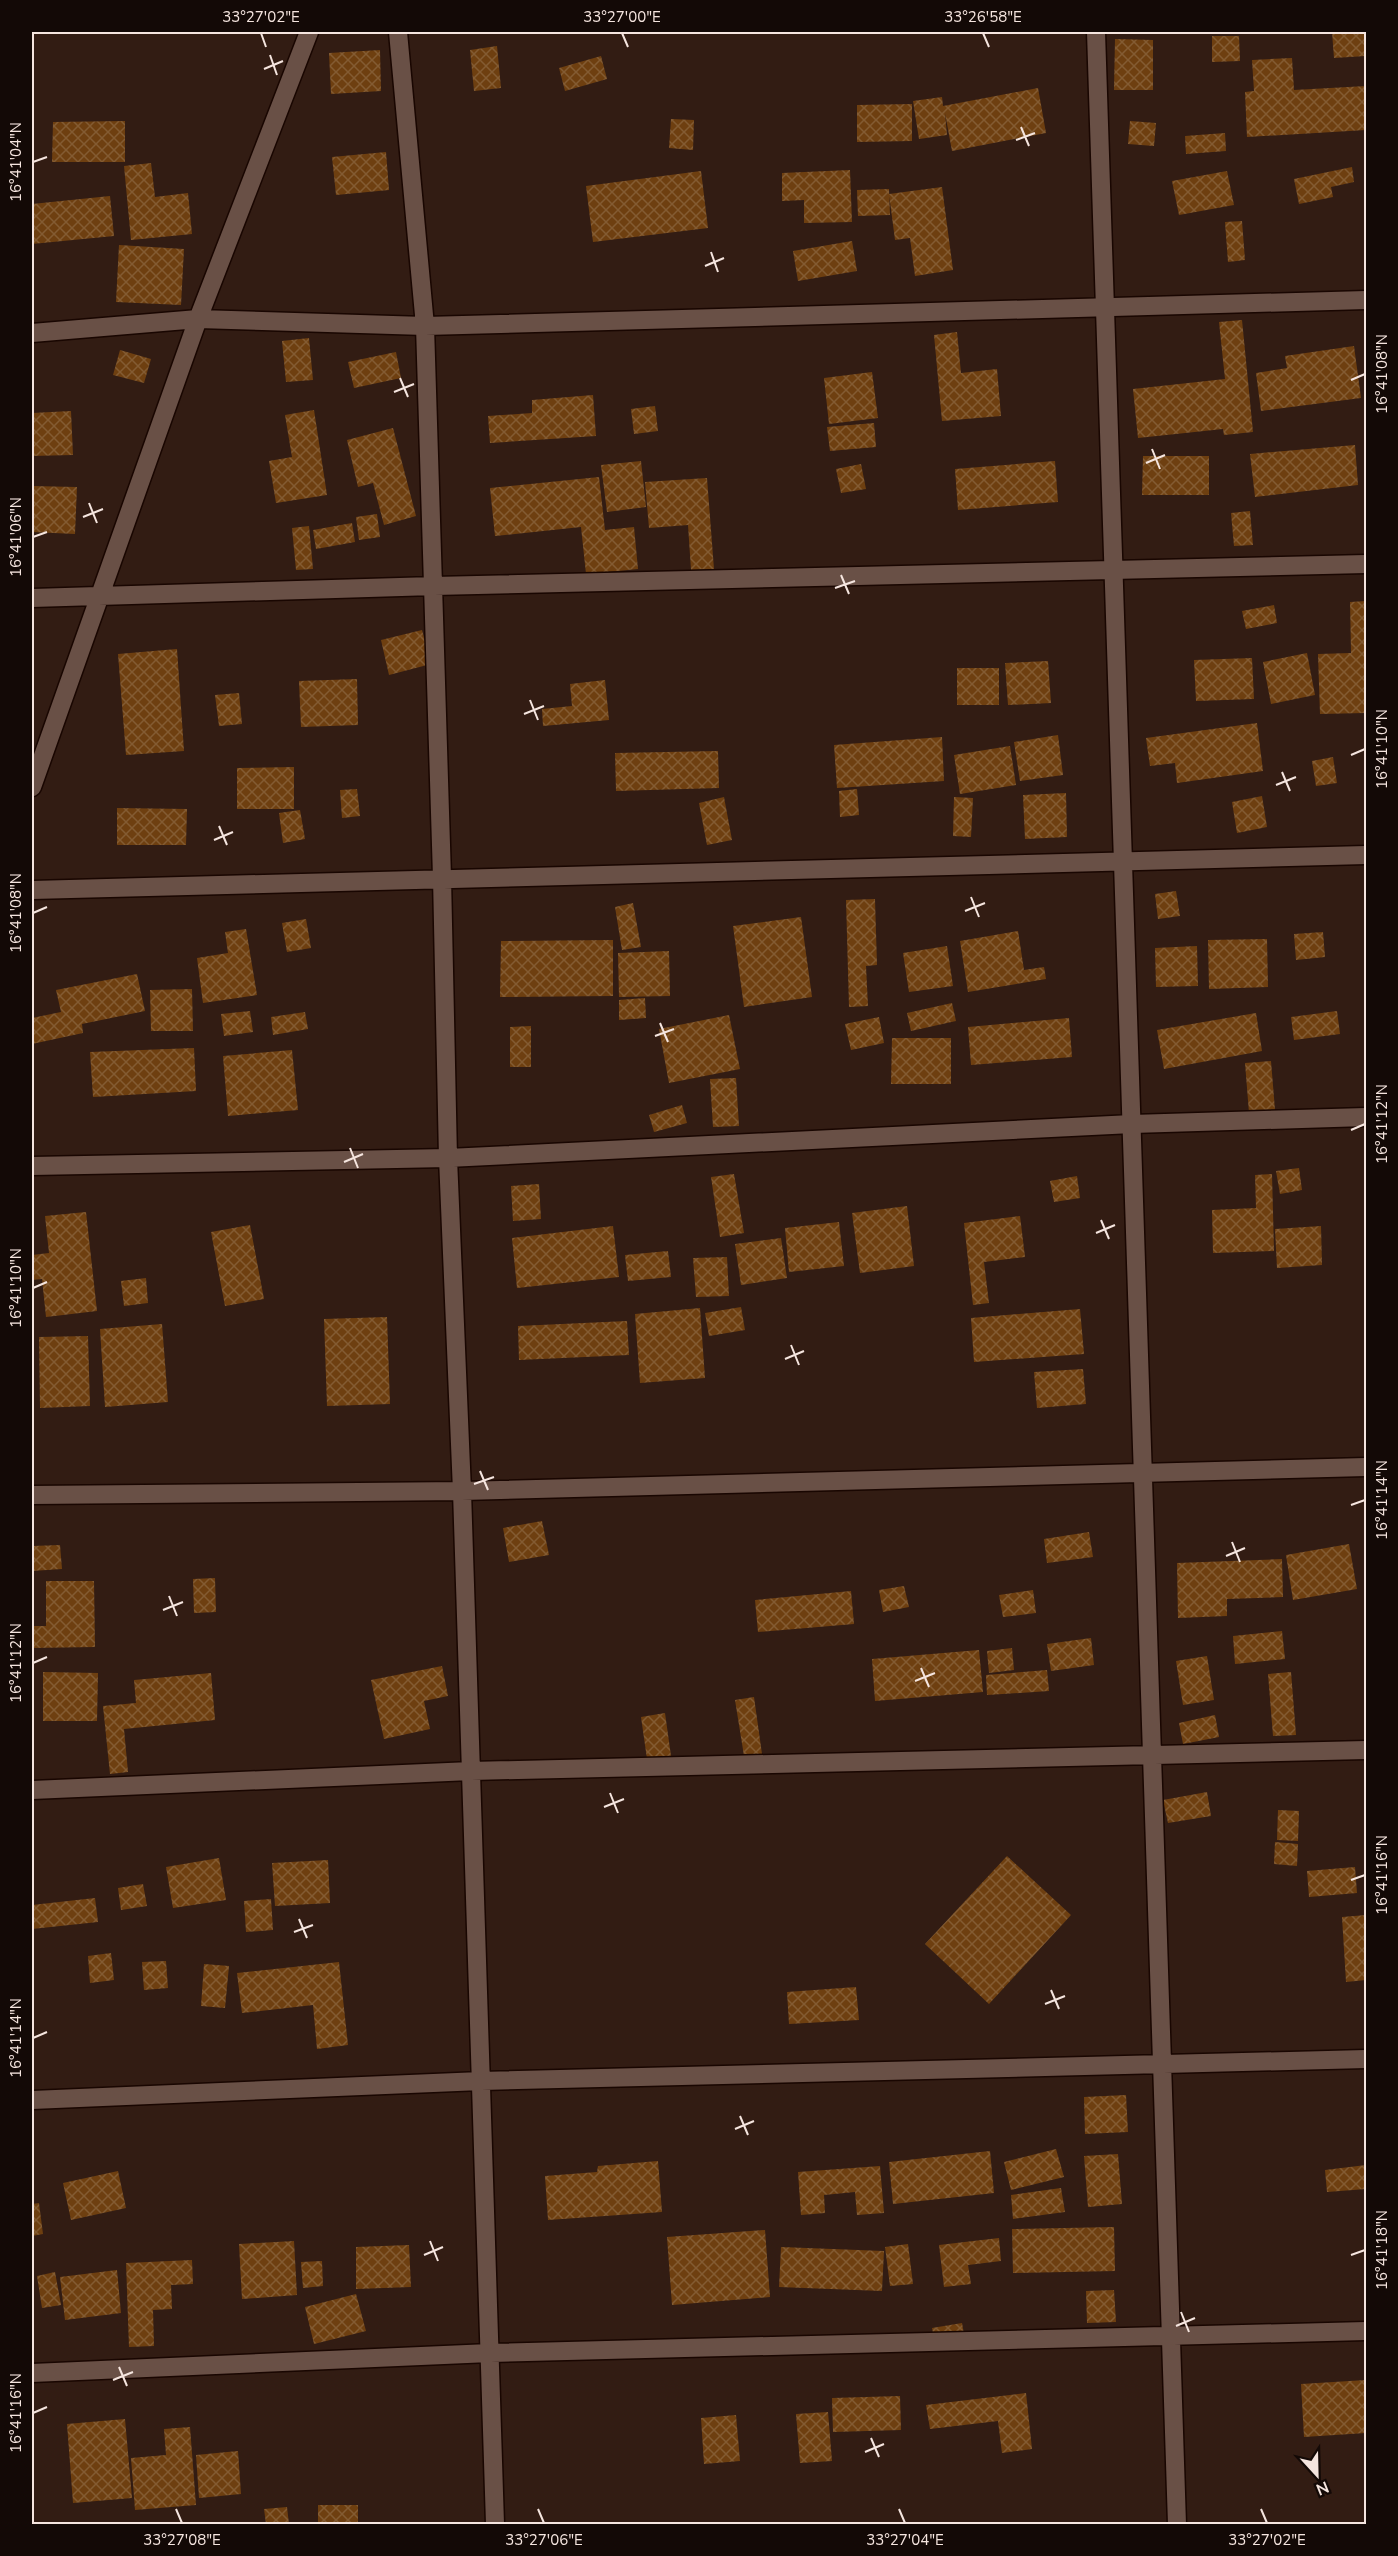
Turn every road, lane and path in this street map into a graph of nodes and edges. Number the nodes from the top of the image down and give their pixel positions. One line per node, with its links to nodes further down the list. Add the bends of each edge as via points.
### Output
1 (309, 32): 6 (street)
2 (398, 32): 7 (street)
3 (1096, 32): 5 (street)
4 (1366, 300): 5 (street)
5 (1106, 309): 7 (street); 10 (street)
6 (198, 320): 7 (street); 8 (street); 12 (street)
7 (425, 326): 11 (street)
8 (32, 333)
9 (1366, 564): 10 (street)
10 (1114, 572): 11 (street); 16 (street)
11 (434, 586): 12 (street); 17 (street)
12 (101, 595): 13 (street); 14 (street)
13 (32, 598)
14 (32, 787)
15 (1366, 855): 16 (street)
16 (1124, 863): 17 (street); 20 (street)
17 (442, 877): 18 (street); 21 (street)
18 (32, 890)
19 (1366, 1118): 20 (street)
20 (1132, 1124): 21 (street); 24 (street)
21 (448, 1158): 22 (street); 25 (street)
22 (32, 1166)
23 (1366, 1467): 24 (street)
24 (1143, 1475): 25 (street); 28 (street)
25 (462, 1491): 26 (street); 29 (street)
26 (32, 1495)
27 (1366, 1750): 28 (street)
28 (1152, 1757): 29 (street); 32 (street)
29 (471, 1771): 30 (street); 33 (street)
30 (32, 1790)
31 (1366, 2059): 32 (street)
32 (1162, 2065): 33 (street); 36 (street)
33 (481, 2081): 34 (street); 37 (street)
34 (32, 2100)
35 (1366, 2331): 36 (street)
36 (1170, 2337): 37 (street); 40 (street)
37 (490, 2353): 38 (street); 39 (street)
38 (32, 2373)
39 (495, 2524)
40 (1177, 2524)

